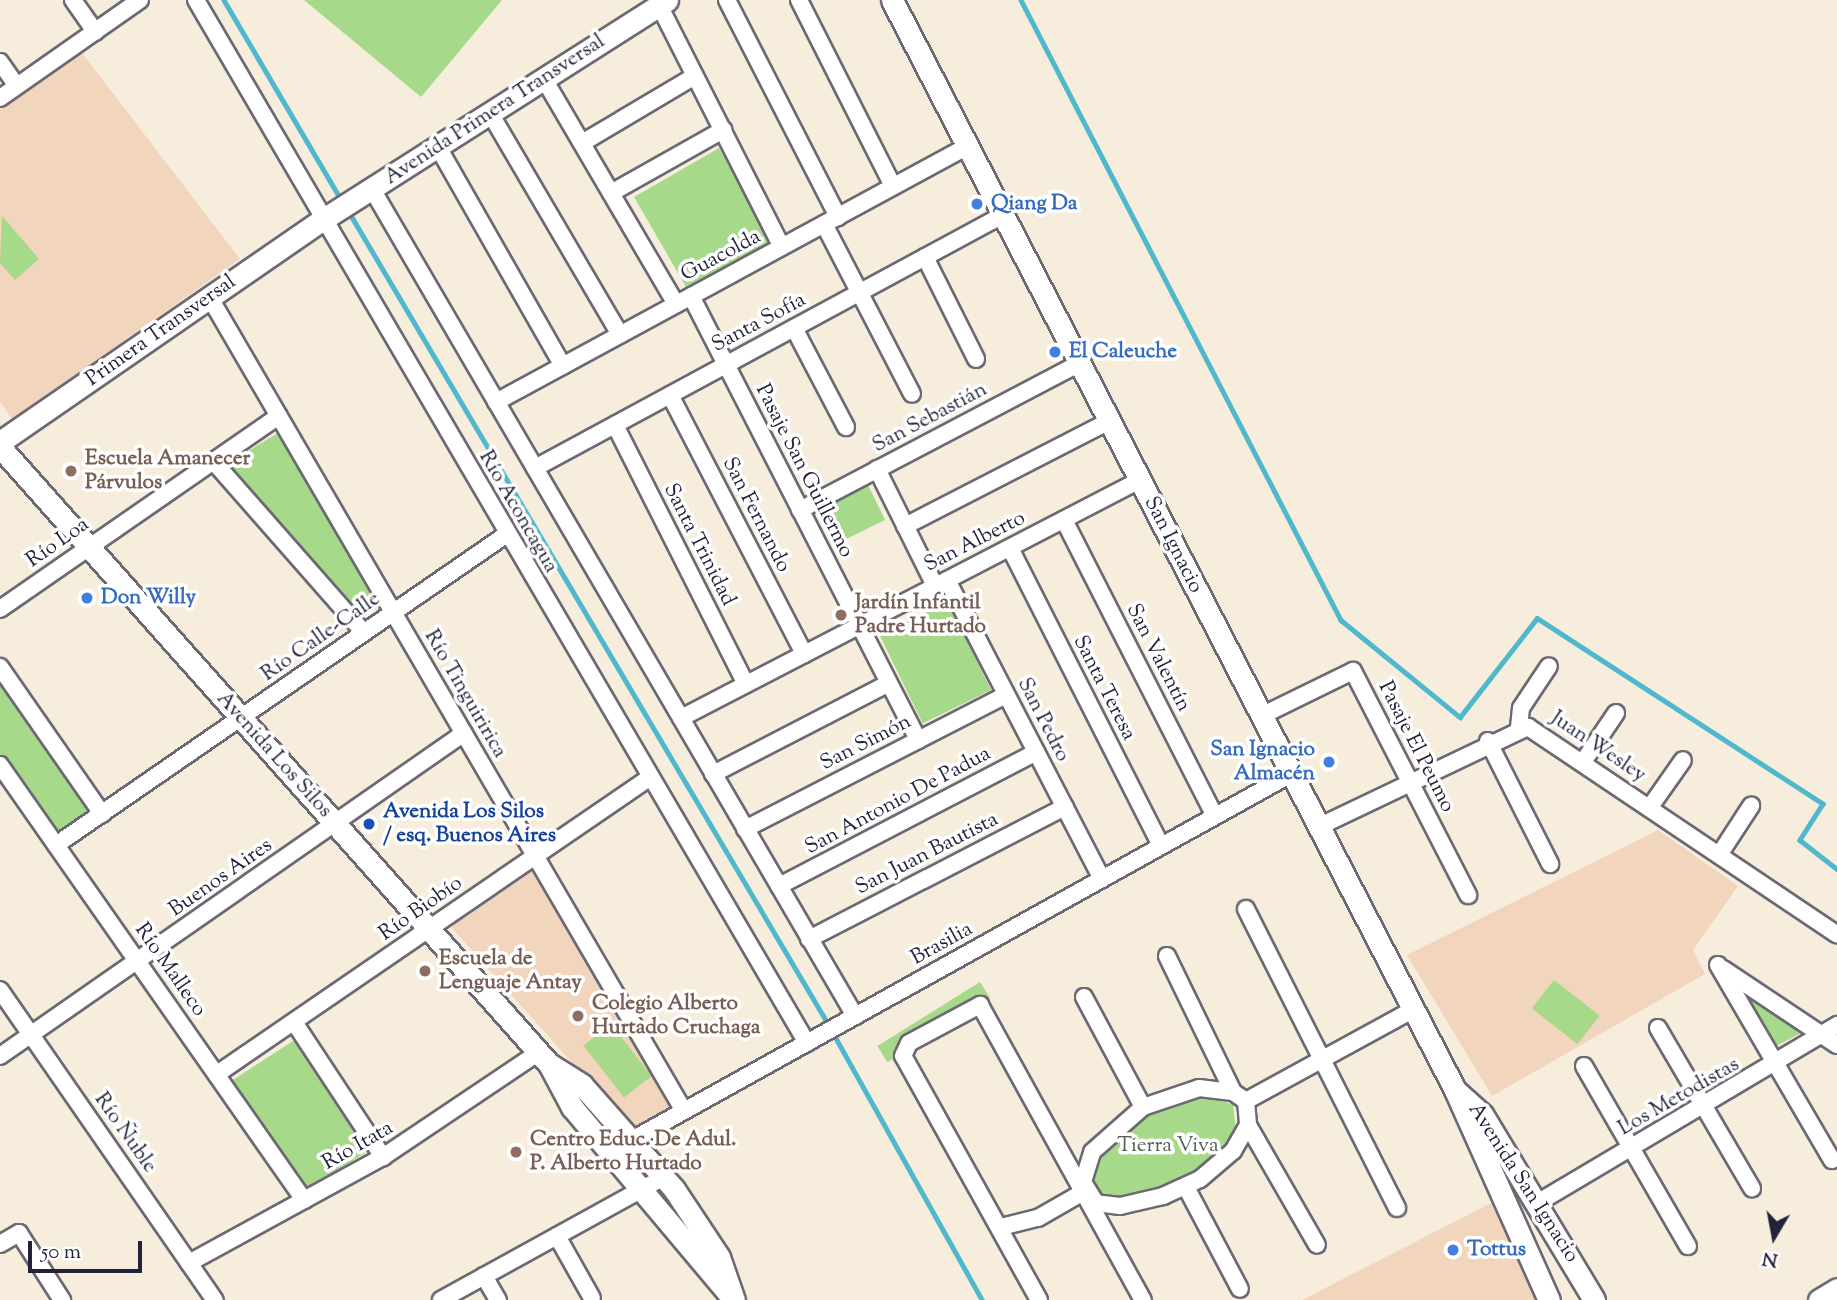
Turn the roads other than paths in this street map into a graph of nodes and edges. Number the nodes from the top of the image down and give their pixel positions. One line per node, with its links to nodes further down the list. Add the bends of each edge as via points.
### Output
1 (73, 0): 8 (street)
2 (140, 0): 8 (street)
3 (196, 0): 22 (street, Río Aconcagua)
4 (727, 0): 24 (street)
5 (799, 0): 19 (street)
6 (892, 0): 18 (main road, San Ignacio)
7 (663, 2): 10 (street); 11 (main road, Avenida Primera Transversal)
8 (95, 32): 12 (street)
9 (0, 62): 12 (street)
10 (695, 76): 15 (street); 16 (street)
11 (544, 79): 14 (main road, Avenida Primera Transversal); 16 (street)
12 (17, 86): 13 (street)
13 (0, 98)
14 (490, 113): 17 (main road, Avenida Primera Transversal); 32 (street)
15 (723, 130): 21 (street); 25 (street)
16 (582, 143): 21 (street)
17 (438, 147): 20 (main road, Avenida Primera Transversal); 36 (street)
18 (966, 147): 19 (street, Guacolda); 23 (main road, San Ignacio)
19 (893, 186): 24 (street, Guacolda)
20 (372, 189): 22 (main road, Avenida Primera Transversal); 39 (street, Río Aconcagua)
21 (611, 193): 30 (street)
22 (337, 211): 29 (main road, Primera Transversal); 52 (street, Río Aconcagua)
23 (1003, 215): 26 (street, Santa Sofía); 34 (main road, San Ignacio)
24 (831, 220): 25 (street, Guacolda); 27 (street)
25 (782, 247): 28 (street, Guacolda)
26 (925, 257): 27 (street, Santa Sofía); 33 (street)
27 (859, 293): 31 (street, Santa Sofía); 37 (street)
28 (691, 296): 30 (street, Guacolda); 35 (street, Pasaje San Guillermo)
29 (209, 298): 40 (street, Río Tinguiririca); 44 (main road, Primera Transversal)
30 (676, 304): 32 (street, Guacolda)
31 (794, 328): 35 (street, Santa Sofía); 43 (street)
32 (620, 335): 36 (street, Guacolda)
33 (976, 359)
34 (1080, 363): 41 (main road, San Ignacio); 47 (street, San Sebastián)
35 (726, 365): 38 (street, Santa Sofía); 49 (street, Pasaje San Guillermo)
36 (563, 366): 39 (street, Guacolda)
37 (912, 394)
38 (670, 395): 42 (street, Santa Sofía); 60 (street, San Fernando)
39 (496, 402): 46 (street, Río Aconcagua)
40 (279, 416): 45 (street, Río Loa); 57 (street, Río Tinguiririca)
41 (1109, 421): 48 (main road, San Ignacio); 51 (street)
42 (615, 425): 46 (street, Santa Sofía); 64 (street, Santa Trinidad)
43 (846, 427)
44 (0, 445): 53 (main road, Avenida Los Silos)
45 (214, 461): 53 (street, Río Loa); 59 (street)
46 (535, 468): 69 (street, Río Aconcagua)
47 (877, 469): 49 (street, San Sebastián); 51 (street, San Pedro)
48 (1140, 480): 50 (street, San Alberto); 67 (main road, San Ignacio)
49 (800, 510): 58 (street, Pasaje San Guillermo)
50 (1064, 520): 54 (street, San Alberto); 86 (street, San Valentín)
51 (905, 526): 55 (street, San Pedro)
52 (507, 534): 57 (street, Río Calle-Calle); 80 (street, Río Aconcagua)
53 (89, 548): 56 (street, Río Loa); 68 (main road, Avenida Los Silos)
54 (1010, 548): 55 (street, San Alberto); 91 (street, Santa Teresa)
55 (941, 583): 58 (street, San Alberto); 65 (street, San Pedro)
56 (0, 609)
57 (394, 612): 59 (street, Río Calle-Calle); 71 (street, Río Tinguiririca)
58 (859, 626): 60 (street, San Alberto); 63 (street, Pasaje San Guillermo)
59 (364, 633): 68 (street, Río Calle-Calle)
60 (804, 654): 64 (street, San Alberto)
61 (1549, 666): 70 (street, via 1521,708)
62 (0, 667): 85 (street)
63 (889, 683): 72 (street, Pasaje San Guillermo); 78 (street)
64 (746, 684): 69 (street, San Alberto)
65 (1006, 695): 72 (street, San Simón); 74 (street, San Pedro)
66 (1616, 713): 76 (street)
67 (1261, 716): 79 (main road, San Ignacio); 81 (street, Pasaje El Peumo, via 1353,671)
68 (241, 718): 85 (street, Río Calle-Calle); 87 (main road, Avenida Los Silos)
69 (681, 718): 78 (street, Río Aconcagua)
70 (1519, 727): 73 (street, Juan Wesley); 76 (street, Juan Wesley, via 1539,731)
71 (464, 733): 87 (street, Buenos Aires); 92 (street, Río Tinguiririca)
72 (918, 740): 89 (street, San Simón)
73 (1488, 741): 81 (street, Juan Wesley); 94 (street)
74 (1036, 752): 83 (street, San Pedro); 96 (street, San Antonio De Padua)
75 (1683, 760): 84 (street)
76 (1583, 762): 84 (street, Juan Wesley)
77 (0, 765): 90 (street, Río Malleco)
78 (713, 774): 89 (street, Río Aconcagua)
79 (1291, 774): 86 (street, Brasilia); 88 (main road, San Ignacio)
80 (649, 778): 92 (street, Río Biobío); 112 (street, Río Aconcagua)
81 (1409, 781): 88 (street, Juan Wesley); 97 (street, Pasaje El Peumo)
82 (1751, 806): 93 (street)
83 (1065, 807): 95 (street, San Pedro); 101 (street, San Juan Bautista)
84 (1650, 807): 93 (street, Juan Wesley)
85 (102, 814): 90 (street, Río Calle-Calle)
86 (1215, 816): 91 (street, Brasilia)
87 (335, 824): 99 (main road, Avenida Los Silos); 103 (street, Buenos Aires)
88 (1318, 827): 106 (main road, San Ignacio)
89 (745, 828): 96 (street, Río Aconcagua)
90 (56, 845): 103 (street, Río Malleco)
91 (1161, 846): 95 (street, Brasilia)
92 (535, 855): 99 (street, Río Biobío); 124 (street, Río Tinguiririca)
93 (1719, 855): 100 (street, Juan Wesley)
94 (1550, 864)
95 (1102, 879): 107 (street, Brasilia)
96 (779, 886): 101 (street, Río Aconcagua)
97 (1468, 895)
98 (1246, 909): 116 (street)
99 (429, 929): 108 (street, Río Biobío); 115 (main road, Avenida Los Silos)
100 (1837, 935)
101 (809, 939): 107 (street, Río Aconcagua)
102 (1167, 956): 121 (street)
103 (138, 961): 111 (street, Buenos Aires); 119 (street, Río Malleco)
104 (0, 990): 111 (street, Río Ñuble)
105 (1084, 997): 122 (street)
106 (1412, 1010): 116 (street); 120 (main road, San Ignacio)
107 (855, 1016): 112 (street, Brasilia)
108 (294, 1022): 119 (street, Río Biobío); 129 (street)
109 (1837, 1025): 113 (street, Los Metodistas)
110 (1658, 1028): 123 (street)
111 (32, 1036): 114 (street, Buenos Aires); 146 (street, Río Ñuble)
112 (811, 1041): 124 (street, Brasilia)
113 (1831, 1041): 117 (street, Los Metodistas); 117 (street, via 1718,965)
114 (0, 1056)
115 (544, 1058): 126 (main road, Avenida Los Silos, via 582,1086); 128 (main road, Avenida Los Silos, via 572,1107); 129 (street, Río Itata)
116 (1322, 1059): 121 (street); 138 (street)
117 (1776, 1065): 123 (street, Los Metodistas); 130 (street)
118 (1584, 1066): 127 (street)
119 (217, 1074): 136 (street, Río Malleco)
120 (1455, 1090): 137 (main road, Avenida San Ignacio, via 1476,1107); 157 (main road, Avenida San Ignacio, via 1461,1115)
121 (1240, 1096): 122 (street, via 1199,1088); 125 (street)
122 (1143, 1107): 135 (street, via 1092,1152 1083,1174)
123 (1704, 1107): 127 (street, Los Metodistas); 134 (street)
124 (684, 1111): 126 (street, Brasilia)
125 (1248, 1125): 132 (street, via 1223,1161); 143 (street)
126 (631, 1140): 128 (street, Brasilia); 131 (main road, Avenida Los Silos)
127 (1632, 1149): 137 (street, Los Metodistas); 144 (street)
128 (612, 1151): 133 (main road, Avenida Los Silos)
129 (383, 1157): 136 (street, Río Itata)
130 (1832, 1160)
131 (664, 1177): 133 (street); 133 (main road, Avenida Los Silos, via 719,1257 734,1300)
132 (1186, 1187): 135 (street, via 1120,1206 1096,1203); 148 (street)
133 (644, 1188): 141 (street)
134 (1752, 1188)
135 (1085, 1191): 139 (street); 140 (street, via 980,1005 909,1043 903,1056); 156 (street)
136 (304, 1200): 146 (street, Río Itata)
137 (1539, 1202): 158 (main road, Avenida San Ignacio)
138 (1397, 1208)
139 (1038, 1218): 140 (street); 145 (street)
140 (1000, 1227): 145 (street)
141 (557, 1236): 147 (street); 151 (street)
142 (0, 1244): 150 (street, via 19,1233)
143 (1317, 1245)
144 (1688, 1246)
145 (1012, 1248): 155 (street)
146 (189, 1263): 152 (street, Río Ñuble)
147 (484, 1276): 153 (street); 154 (street)
148 (1240, 1289)
149 (1837, 1289): 159 (main road)
150 (56, 1298)
151 (592, 1298)
152 (215, 1300)
153 (441, 1300)
154 (498, 1300)
155 (1039, 1300)
156 (1143, 1300)
157 (1549, 1300)
158 (1594, 1300)
159 (1819, 1300)

